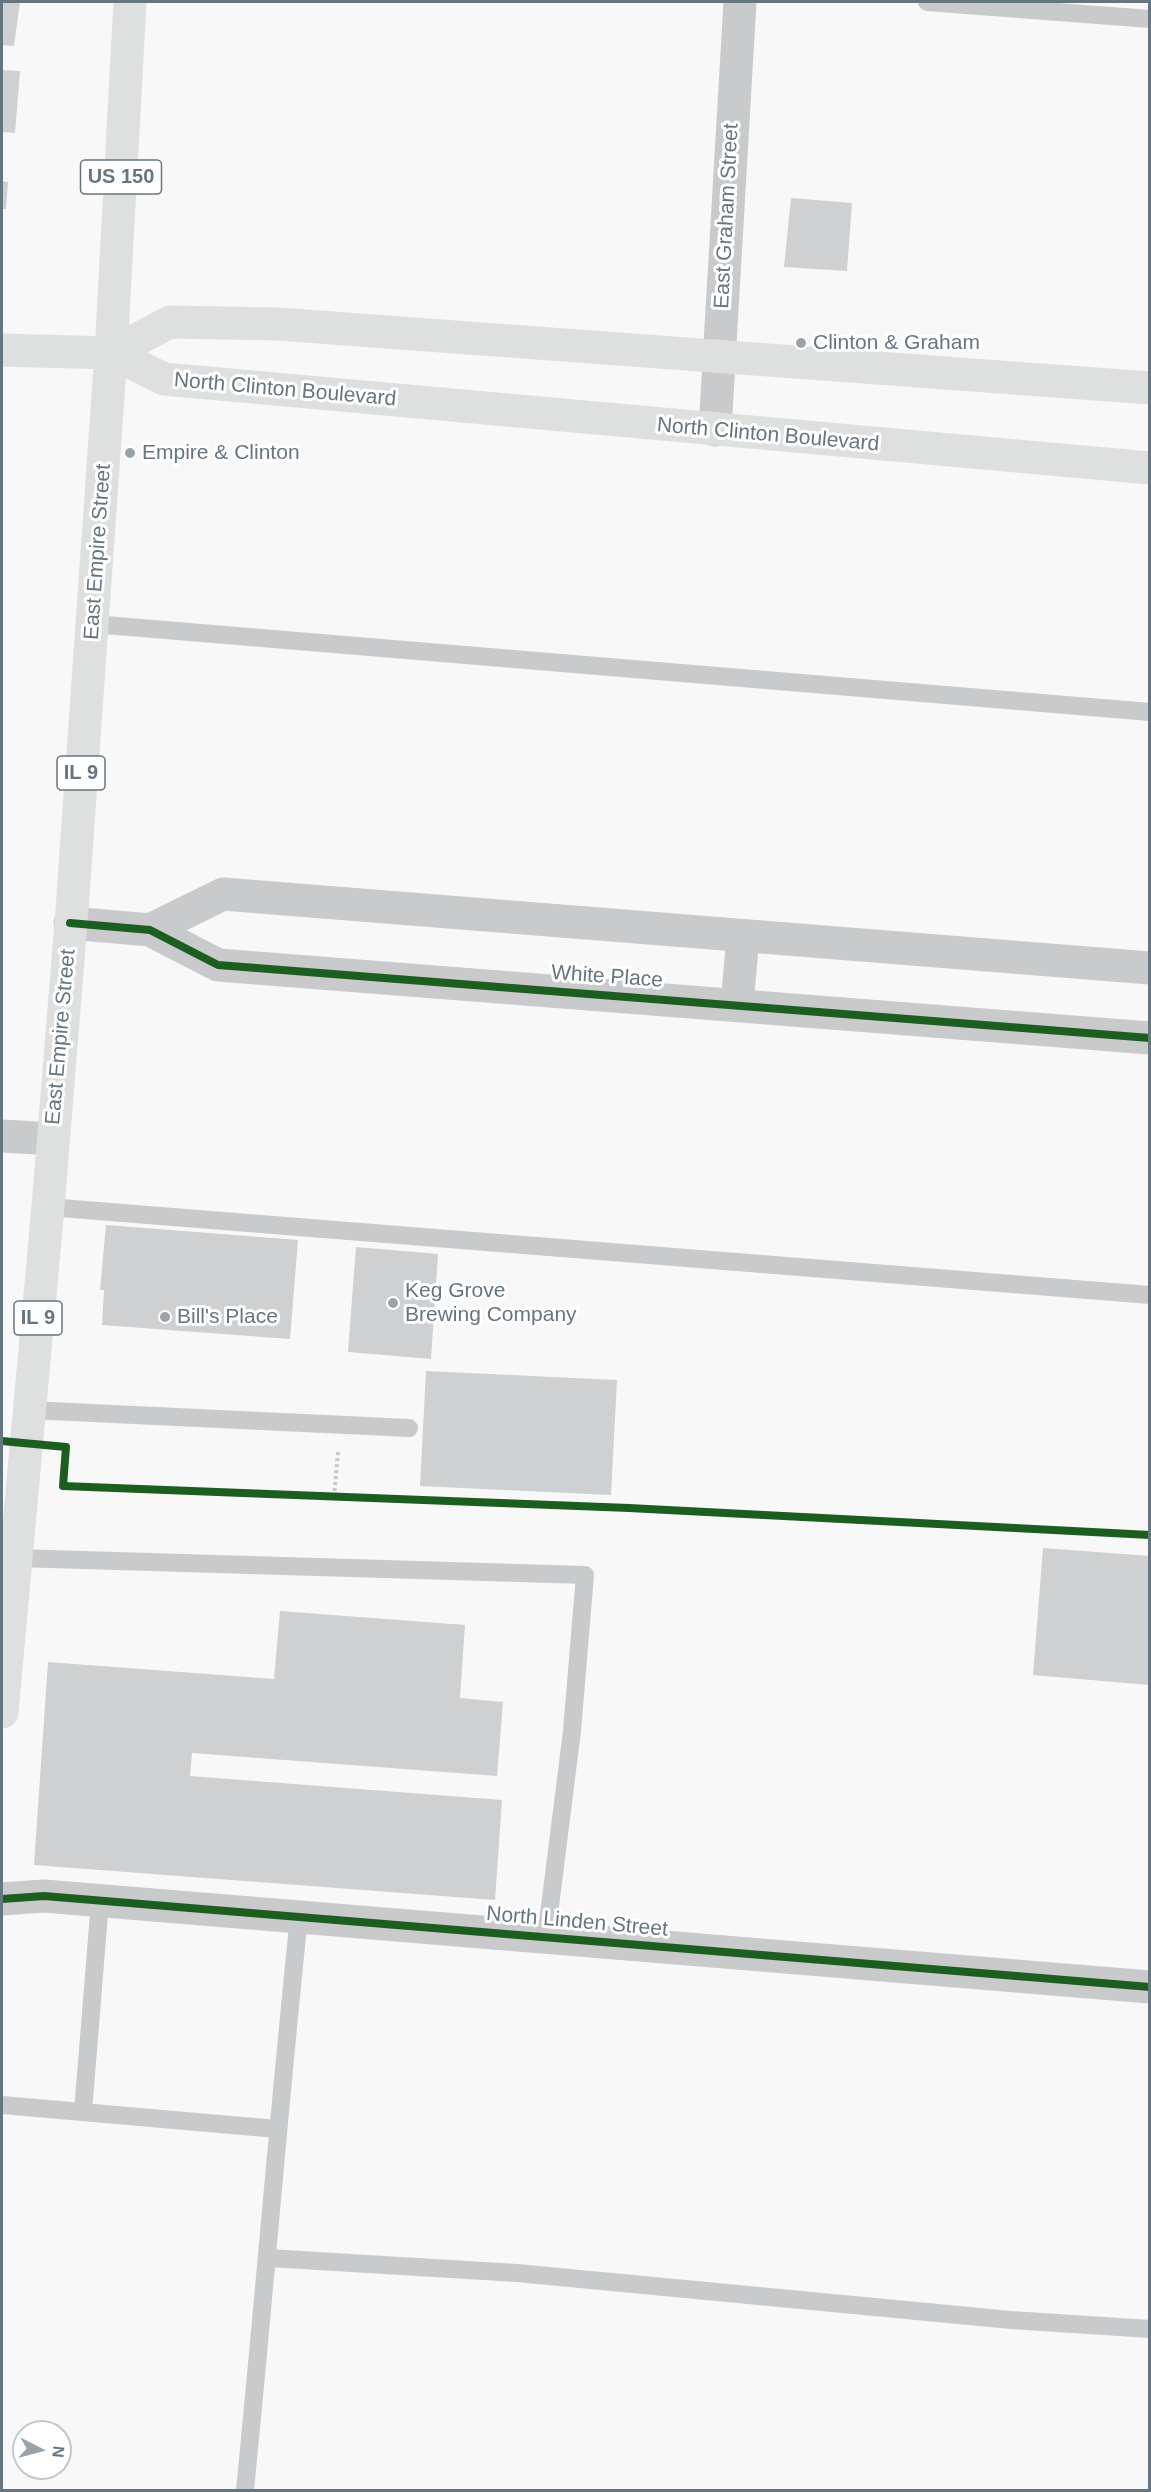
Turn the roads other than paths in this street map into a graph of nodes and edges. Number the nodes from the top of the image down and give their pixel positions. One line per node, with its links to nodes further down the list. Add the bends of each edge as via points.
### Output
1 (130, 2): 6 (street, East Empire Street / US 150)
2 (740, 2): 7 (street, East Graham Street)
3 (927, 2): 4 (lane)
4 (1149, 19)
5 (2, 350): 6 (street)
6 (111, 353): 7 (street, via 170,322 278,324); 9 (street, North Clinton Boulevard, via 164,379); 11 (street, East Empire Street / IL 9)
7 (719, 355): 8 (street); 9 (street, East Graham Street)
8 (1149, 388)
9 (715, 430): 10 (street, North Clinton Boulevard)
10 (1149, 468)
11 (93, 624): 12 (lane); 13 (street, East Empire Street / IL 9)
12 (1149, 712)
13 (70, 923): 14 (street, White Place); 20 (street, East Empire Street / IL 9)
14 (150, 930): 15 (street, via 223,894); 17 (street, White Place, via 218,965)
15 (743, 936): 16 (street); 17 (street)
16 (1149, 968)
17 (737, 1005): 18 (street, White Place)
18 (1149, 1038)
19 (2, 1136): 20 (street)
20 (53, 1139): 21 (street, East Empire Street / IL 9)
21 (48, 1207): 22 (lane); 23 (street, East Empire Street / IL 9)
22 (1149, 1295)
23 (29, 1410): 24 (lane); 25 (street, East Empire Street / IL 9)
24 (409, 1428)
25 (16, 1558): 26 (street, East Empire Street / IL 9); 30 (lane, via 585,1575 572,1731)
26 (2, 1712)
27 (2, 1899): 28 (street, North Linden Street, via 44,1896)
28 (100, 1901): 29 (street, North Linden Street); 33 (lane)
29 (299, 1917): 30 (street, North Linden Street); 34 (lane)
30 (546, 1938): 31 (street, North Linden Street)
31 (1149, 1987)
32 (2, 2105): 33 (lane)
33 (83, 2112): 34 (lane)
34 (277, 2129): 35 (lane)
35 (268, 2258): 36 (lane, via 517,2273 1011,2320); 37 (lane)
36 (1149, 2329)
37 (245, 2490)

